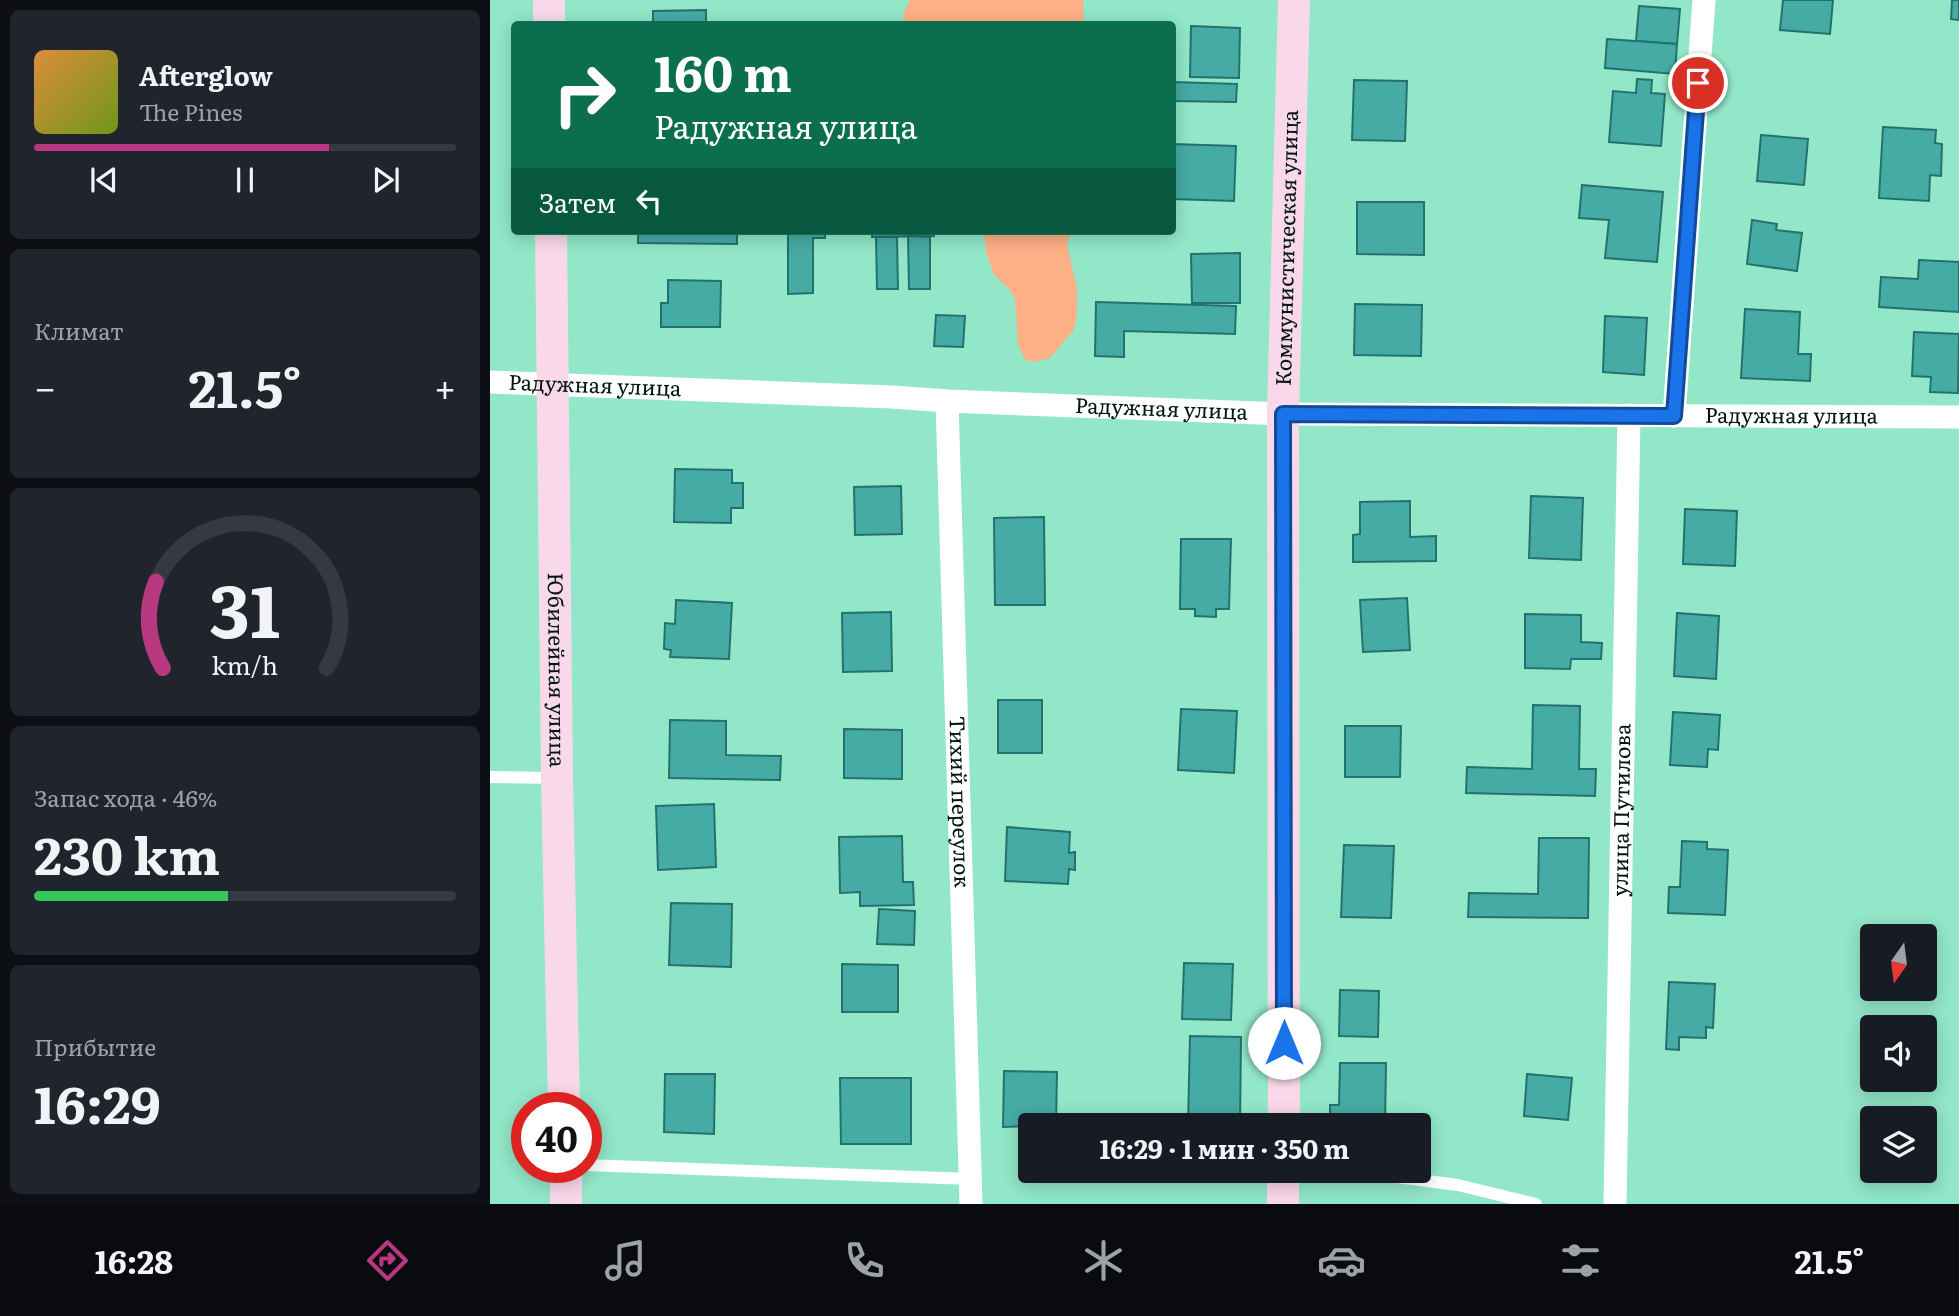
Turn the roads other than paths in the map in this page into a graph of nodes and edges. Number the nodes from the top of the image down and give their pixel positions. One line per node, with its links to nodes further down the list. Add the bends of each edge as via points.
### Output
1 (549, 0): 4 (street)
2 (1294, 0): 9 (street, Коммунистическая улица)
3 (1704, 0): 11 (street)
4 (550, 21)
5 (551, 235): 7 (street, Юбилейная улица)
6 (490, 382): 7 (street, Радужная улица)
7 (552, 384): 8 (street, Радужная улица); 14 (street, Юбилейная улица)
8 (947, 401): 9 (street, Радужная улица); 18 (street, Тихий переулок)
9 (1283, 414): 10 (street, Радужная улица); 16 (street, Коммунистическая улица)
10 (1629, 415): 11 (street, Радужная улица); 26 (street, улица Путилова)
11 (1674, 416): 12 (street, Радужная улица)
12 (1959, 417)
13 (490, 777): 14 (lane)
14 (557, 778): 15 (street, Юбилейная улица)
15 (564, 1092)
16 (1284, 1113)
17 (602, 1166): 18 (lane)
18 (972, 1179): 23 (street, Тихий переулок)
19 (1431, 1181): 25 (lane)
20 (565, 1183): 22 (street)
21 (1283, 1183): 24 (street)
22 (566, 1204)
23 (971, 1204)
24 (1283, 1204)
25 (1536, 1204)
26 (1615, 1204)

